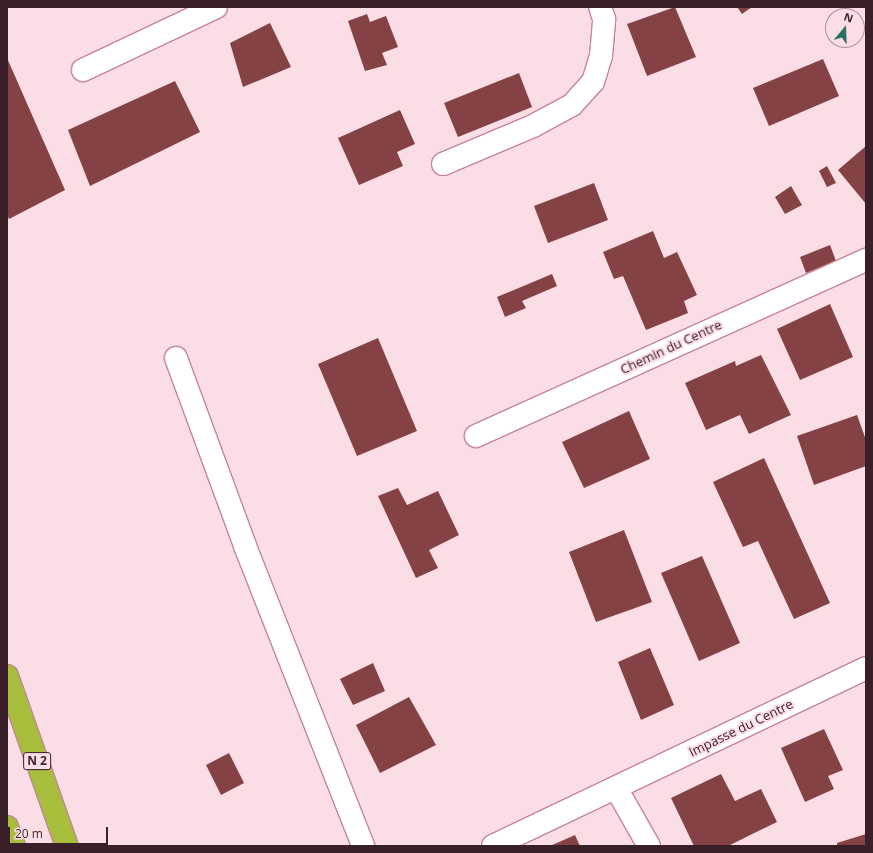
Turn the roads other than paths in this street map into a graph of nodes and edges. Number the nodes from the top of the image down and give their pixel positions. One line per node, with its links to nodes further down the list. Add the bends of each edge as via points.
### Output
1 (216, 7): 3 (street)
2 (600, 7): 4 (street, via 604,19 601,56 593,82 572,105 534,126)
3 (83, 70)
4 (444, 164)
5 (866, 260): 7 (street, Chemin du Centre)
6 (176, 358): 14 (street, via 245,546)
7 (476, 436)
8 (866, 668): 10 (street, Impasse du Centre)
9 (7, 676): 13 (highway, N 2)
10 (616, 788): 15 (street, Impasse du Centre); 16 (street)
11 (7, 827): 12 (highway)
12 (14, 846)
13 (67, 846)
14 (363, 846)
15 (493, 846)
16 (648, 846)

